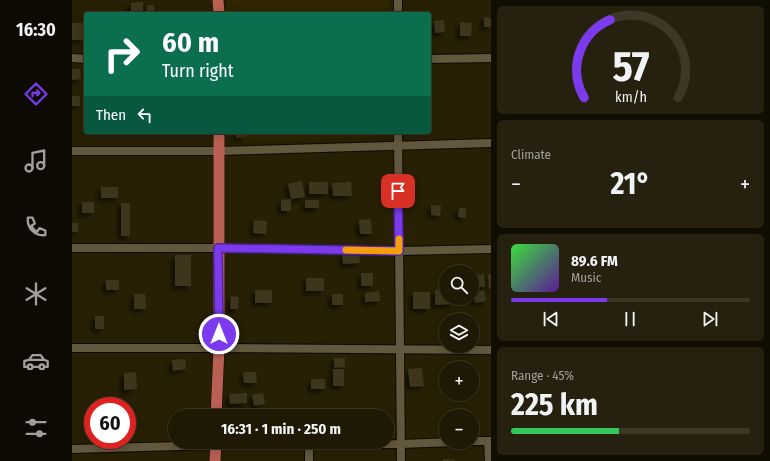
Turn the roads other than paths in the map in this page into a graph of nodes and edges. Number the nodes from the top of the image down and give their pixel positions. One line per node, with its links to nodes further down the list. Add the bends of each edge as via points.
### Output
1 (218, 0): 3 (main road)
2 (398, 0): 4 (street)
3 (219, 12)
4 (398, 12)
5 (72, 58): 7 (street)
6 (491, 58): 8 (street)
7 (84, 59)
8 (431, 59)
9 (219, 134): 14 (main road)
10 (398, 134): 12 (street)
11 (491, 143): 12 (street)
12 (398, 146): 14 (street); 18 (street)
13 (72, 150): 14 (street)
14 (218, 151): 16 (main road)
15 (72, 248): 16 (street)
16 (218, 248): 18 (street); 20 (main road)
17 (491, 249): 18 (street)
18 (399, 251): 21 (street)
19 (72, 348): 20 (street)
20 (219, 348): 21 (street); 23 (main road)
21 (400, 349): 22 (street); 28 (street)
22 (491, 350)
23 (216, 409)
24 (479, 441): 25 (street)
25 (490, 441): 36 (street)
26 (439, 443): 28 (street)
27 (394, 444): 28 (street)
28 (401, 444): 35 (street)
29 (168, 445): 30 (street)
30 (72, 449)
31 (216, 449): 33 (main road)
32 (309, 449): 34 (street)
33 (216, 461)
34 (309, 461)
35 (401, 461)
36 (488, 461)

